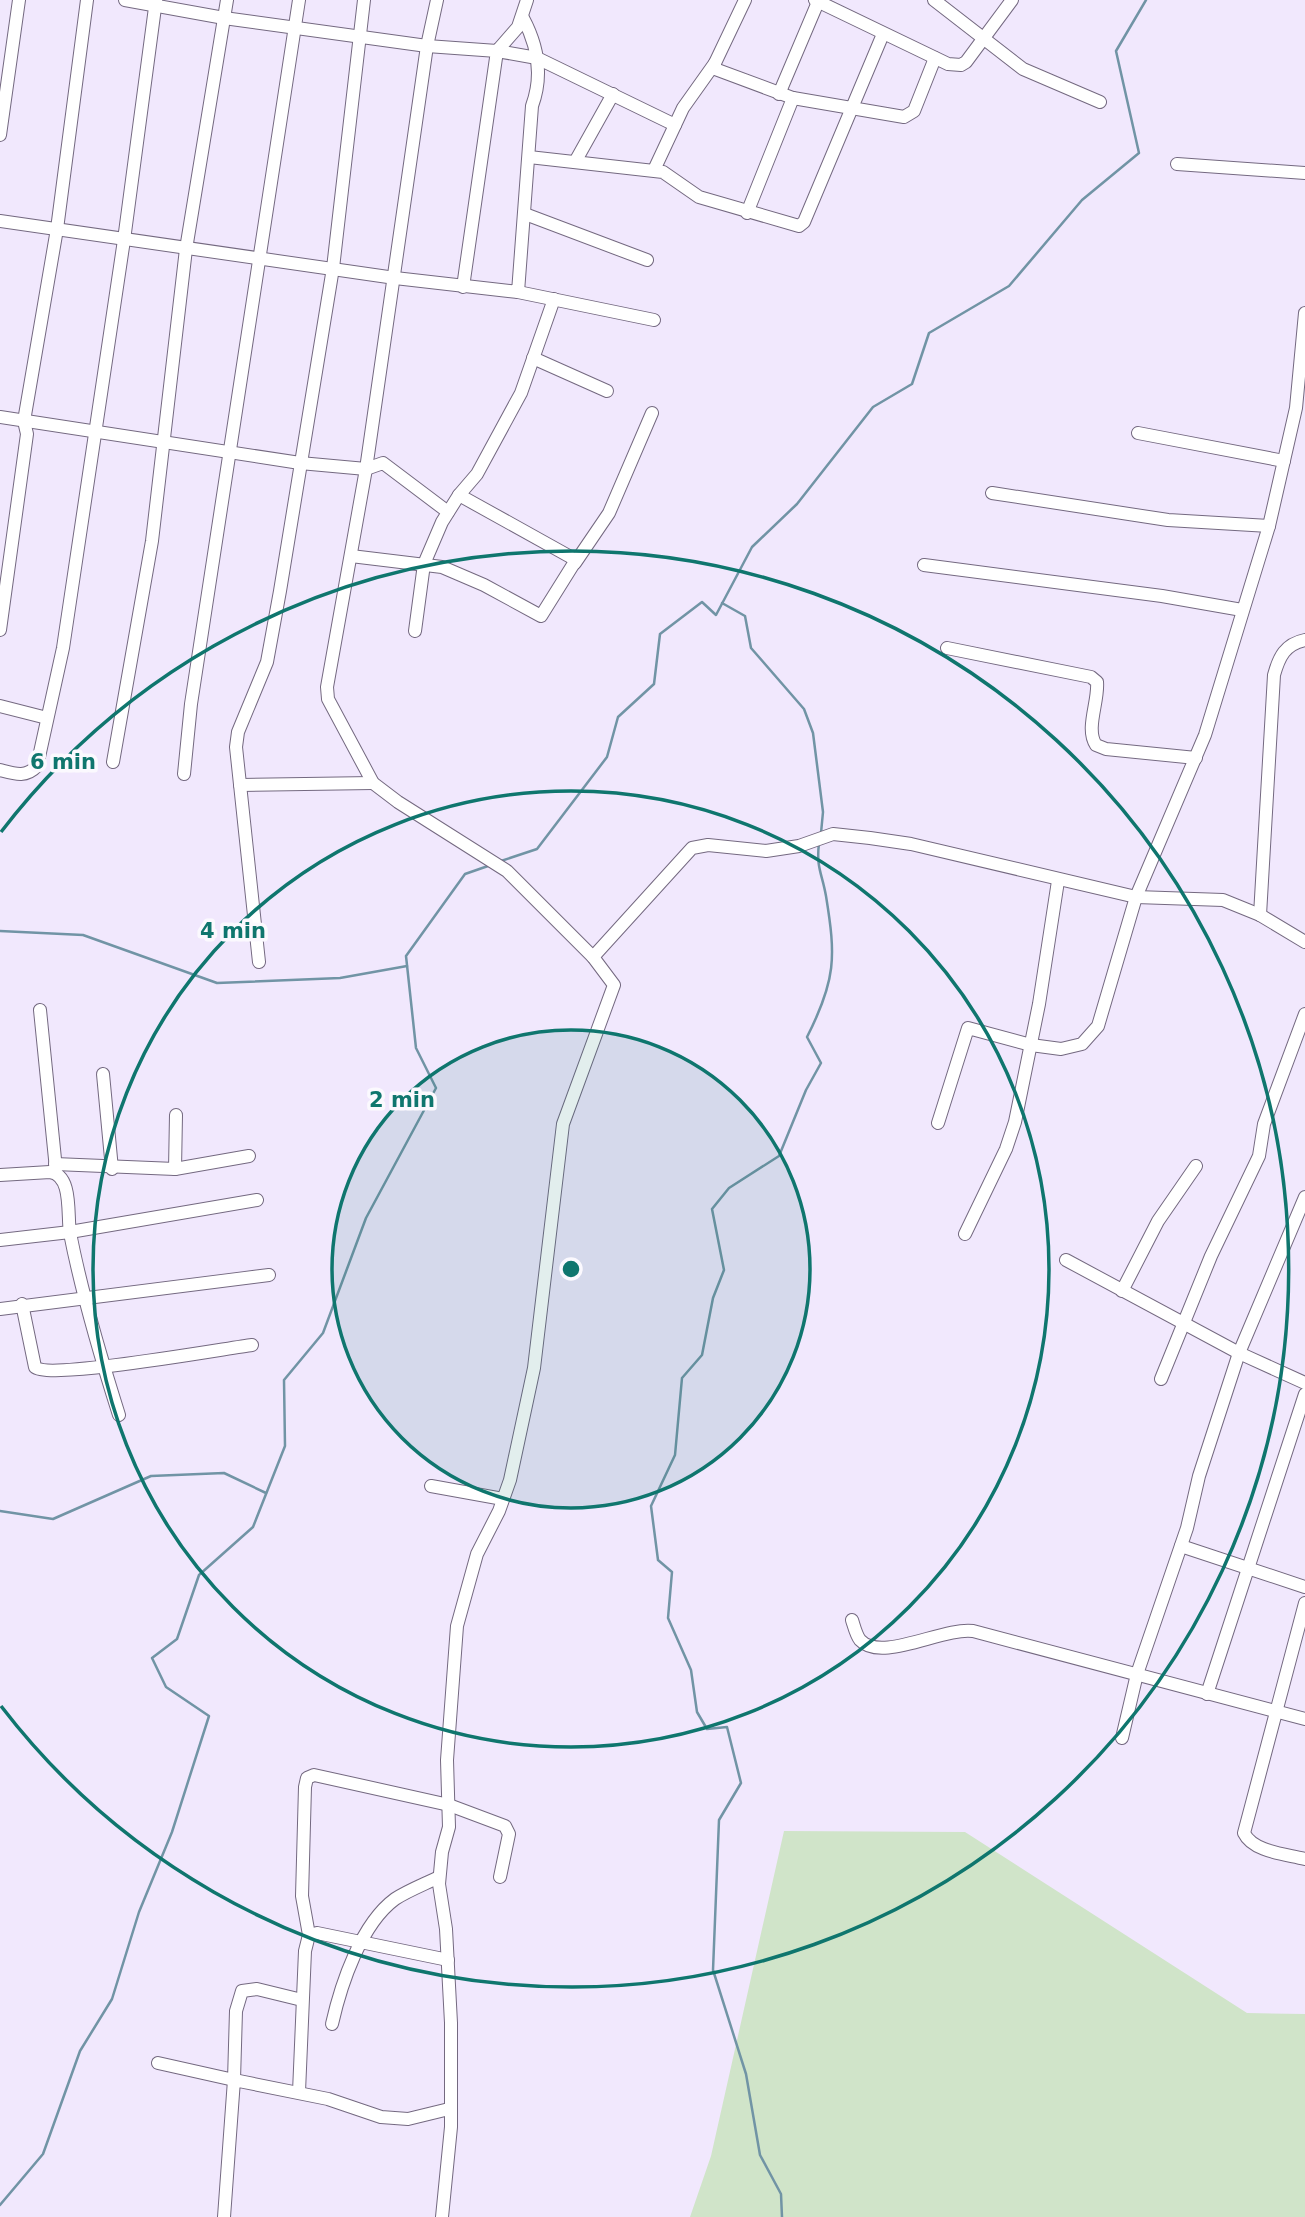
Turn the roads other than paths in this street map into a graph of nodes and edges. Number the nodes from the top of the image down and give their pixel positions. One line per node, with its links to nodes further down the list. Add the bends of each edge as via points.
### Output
1 (19, 0): 31 (street)
2 (87, 0): 40 (street)
3 (124, 0): 13 (street)
4 (227, 0): 14 (street)
5 (299, 0): 16 (street)
6 (363, 0): 18 (street)
7 (437, 0): 20 (street)
8 (527, 0): 15 (street)
9 (745, 0): 24 (street)
10 (934, 0): 19 (street)
11 (1012, 0): 19 (street)
12 (816, 1): 17 (street); 26 (street)
13 (156, 3): 14 (street); 41 (street)
14 (224, 18): 16 (street); 42 (street)
15 (523, 18): 21 (street); 22 (street)
16 (295, 26): 18 (street); 43 (street)
17 (883, 34): 23 (street); 29 (street)
18 (358, 35): 20 (street); 45 (street)
19 (986, 37): 23 (street, via 961,65); 28 (street, via 1023,69)
20 (427, 46): 21 (street); 46 (street)
21 (497, 51): 22 (street); 47 (street)
22 (537, 58): 25 (street); 32 (street)
23 (935, 58): 29 (street, via 910,116)
24 (715, 63): 26 (street, via 720,73); 30 (street)
25 (613, 94): 30 (street); 33 (street)
26 (779, 94): 27 (street)
27 (793, 98): 29 (street); 37 (street)
28 (1100, 102)
29 (854, 106): 37 (street, via 799,226)
30 (675, 125): 35 (street)
31 (0, 135)
32 (529, 157): 33 (street); 38 (street)
33 (576, 162): 35 (street)
34 (1177, 164): 36 (street)
35 (654, 170): 37 (street, via 699,197)
36 (1305, 173)
37 (747, 212)
38 (525, 214): 44 (street); 48 (street)
39 (0, 221): 40 (street)
40 (57, 229): 41 (street); 56 (street)
41 (124, 240): 42 (street); 57 (street)
42 (186, 249): 43 (street); 59 (street)
43 (257, 257): 45 (street); 60 (street)
44 (646, 260)
45 (332, 268): 46 (street); 62 (street)
46 (395, 278): 47 (street); 63 (street)
47 (463, 287): 48 (street)
48 (518, 292): 49 (street)
49 (554, 299): 51 (street); 52 (street)
50 (1305, 313): 61 (street, via 1296,408)
51 (654, 320)
52 (533, 358): 53 (street); 65 (street, via 511,414 477,474)
53 (607, 391)
54 (652, 412): 69 (street, via 609,513)
55 (0, 417): 56 (street)
56 (24, 421): 57 (street); 73 (street, via 27,434)
57 (96, 431): 59 (street); 78 (street, via 63,648)
58 (1138, 433): 61 (street)
59 (163, 443): 60 (street); 80 (street, via 152,541)
60 (228, 454): 62 (street); 82 (street)
61 (1284, 461): 67 (street)
62 (300, 463): 63 (street); 84 (street, via 267,662 238,732)
63 (366, 469): 66 (street, via 383,463); 68 (street)
64 (992, 494): 67 (street, via 1168,520)
65 (459, 495): 66 (street); 69 (street, via 573,557)
66 (448, 512): 70 (street)
67 (1269, 526): 72 (street)
68 (351, 556): 70 (street); 83 (street, via 328,699)
69 (575, 563): 70 (street, via 541,616 484,585)
70 (424, 564): 74 (street)
71 (924, 565): 72 (street)
72 (1242, 610): 79 (street)
73 (0, 630)
74 (415, 631)
75 (1305, 640): 87 (street, via 1284,652 1275,676)
76 (947, 648): 79 (street, via 1091,677 1099,694 1091,734 1096,745)
77 (0, 706): 78 (street)
78 (47, 718): 81 (street, via 37,766 21,775)
79 (1196, 758): 86 (street)
80 (113, 762)
81 (0, 770)
82 (184, 774)
83 (373, 783): 84 (street); 89 (street, via 507,871)
84 (240, 785): 90 (street)
85 (1058, 881): 86 (street); 89 (street, via 911,844 833,834 781,849 700,845); 93 (street)
86 (1136, 897): 87 (street, via 1223,900); 93 (street, via 1098,1026 1072,1048)
87 (1260, 915): 88 (street)
88 (1305, 942)
89 (593, 957): 123 (street, via 611,979 614,991 563,1124 534,1368)
90 (259, 962)
91 (40, 1010): 100 (street)
92 (1305, 1014): 114 (street, via 1265,1124 1259,1156)
93 (1031, 1045): 96 (street, via 968,1028); 106 (street, via 1006,1149)
94 (103, 1074): 99 (street)
95 (176, 1115): 101 (street)
96 (938, 1123)
97 (249, 1156): 101 (street)
98 (1196, 1166): 110 (street, via 1158,1221)
99 (112, 1168): 100 (street); 101 (street)
100 (56, 1169): 102 (street); 105 (street, via 63,1180)
101 (176, 1169)
102 (0, 1175)
103 (1305, 1197): 116 (street)
104 (257, 1200): 105 (street)
105 (70, 1232): 107 (street); 111 (street)
106 (965, 1234)
107 (0, 1240)
108 (1066, 1260): 110 (street)
109 (269, 1275): 111 (street)
110 (1122, 1291): 114 (street)
111 (85, 1298): 112 (street); 117 (street)
112 (22, 1304): 113 (street); 117 (street, via 38,1370)
113 (0, 1309)
114 (1184, 1323): 116 (street); 118 (street)
115 (253, 1345): 117 (street)
116 (1239, 1353): 119 (street); 124 (street)
117 (103, 1366): 121 (street)
118 (1161, 1379)
119 (1305, 1383)
120 (1305, 1394): 125 (street)
121 (118, 1415)
122 (431, 1486): 123 (street)
123 (503, 1499): 134 (street, via 477,1554 457,1626 447,1760)
124 (1181, 1546): 125 (street); 129 (street)
125 (1247, 1567): 126 (street); 130 (street)
126 (1305, 1587)
127 (1305, 1603): 131 (street)
128 (852, 1620): 129 (street, via 859,1639 868,1646 879,1648 961,1629)
129 (1137, 1674): 130 (street); 133 (street)
130 (1207, 1694): 131 (street)
131 (1274, 1713): 132 (street); 135 (street, via 1244,1833 1248,1842 1257,1846)
132 (1305, 1719)
133 (1122, 1738)
134 (449, 1805): 136 (street); 137 (street, via 509,1829); 138 (street, via 314,1774 307,1778 302,1896)
135 (1305, 1859)
136 (439, 1877): 139 (street, via 393,1900); 140 (street)
137 (500, 1877)
138 (309, 1935): 139 (street); 141 (street)
139 (363, 1943): 140 (street); 142 (street, via 345,1971)
140 (448, 1960): 146 (street)
141 (302, 2000): 144 (street, via 257,1989 242,1991 236,2011); 145 (street)
142 (332, 2024)
143 (158, 2063): 144 (street)
144 (234, 2080): 145 (street); 147 (street)
145 (299, 2092): 146 (street, via 381,2118 400,2120)
146 (449, 2109): 148 (street, via 452,2127)
147 (224, 2217)
148 (442, 2217)

